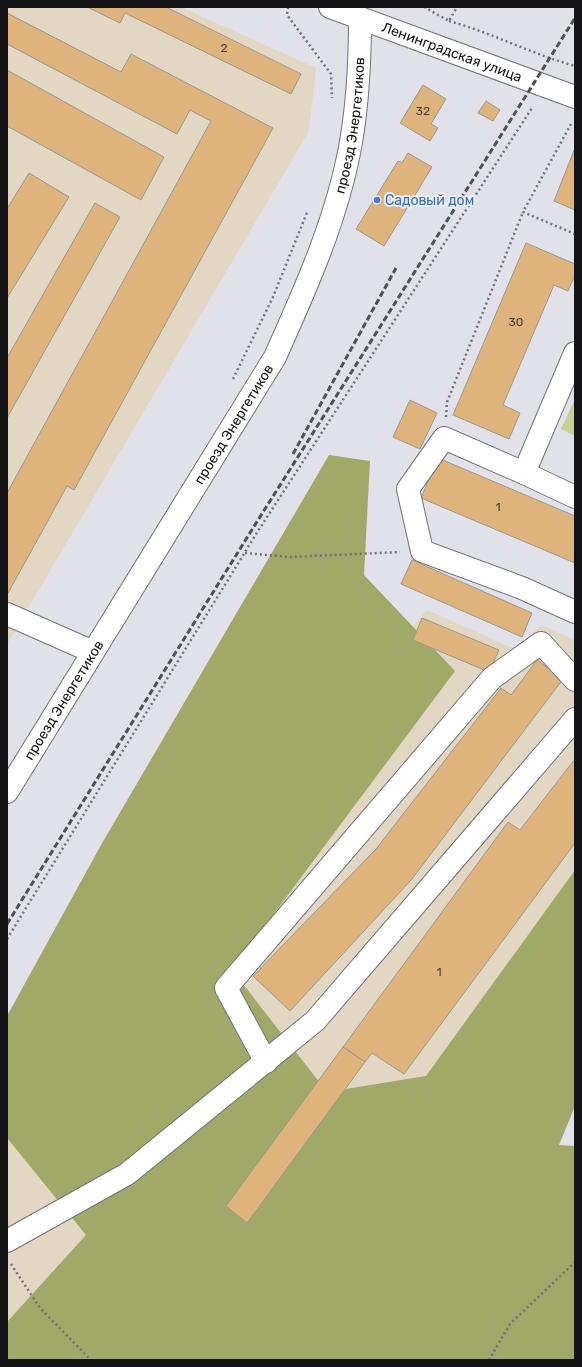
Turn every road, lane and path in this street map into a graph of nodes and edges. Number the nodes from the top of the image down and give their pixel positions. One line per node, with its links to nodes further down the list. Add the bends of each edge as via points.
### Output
1 (288, 7): 9 (path, via 287,15 331,74)
2 (330, 7): 5 (street, Ленинградская улица)
3 (424, 7): 6 (path)
4 (457, 7): 6 (path)
5 (362, 13): 8 (street, Ленинградская улица); 24 (street, проезд Энергетиков, via 359,84 351,143 338,196 308,284 275,357)
6 (449, 21): 7 (path)
7 (575, 66)
8 (575, 97)
9 (332, 100)
10 (532, 108): 21 (path)
11 (571, 124): 13 (path)
12 (311, 204): 16 (path, via 273,297)
13 (523, 212): 14 (path); 17 (path, via 447,402)
14 (575, 234)
15 (575, 353): 18 (street)
16 (229, 386)
17 (444, 438): 18 (street); 20 (street, via 408,489)
18 (524, 473): 19 (street)
19 (575, 497)
20 (422, 551): 21 (path, via 290,557); 22 (street, via 522,588)
21 (245, 553): 28 (path)
22 (575, 612)
23 (7, 614): 24 (street)
24 (93, 652): 27 (street, проезд Энергетиков)
25 (575, 680): 29 (street, via 541,643 492,678 226,988)
26 (575, 719): 29 (street, via 315,1022)
27 (7, 792)
28 (7, 939)
29 (266, 1062): 30 (street, via 127,1174)
30 (7, 1241)
31 (7, 1258): 33 (path, via 40,1308)
32 (575, 1262): 34 (path, via 510,1324)
33 (91, 1360)
34 (489, 1360)

